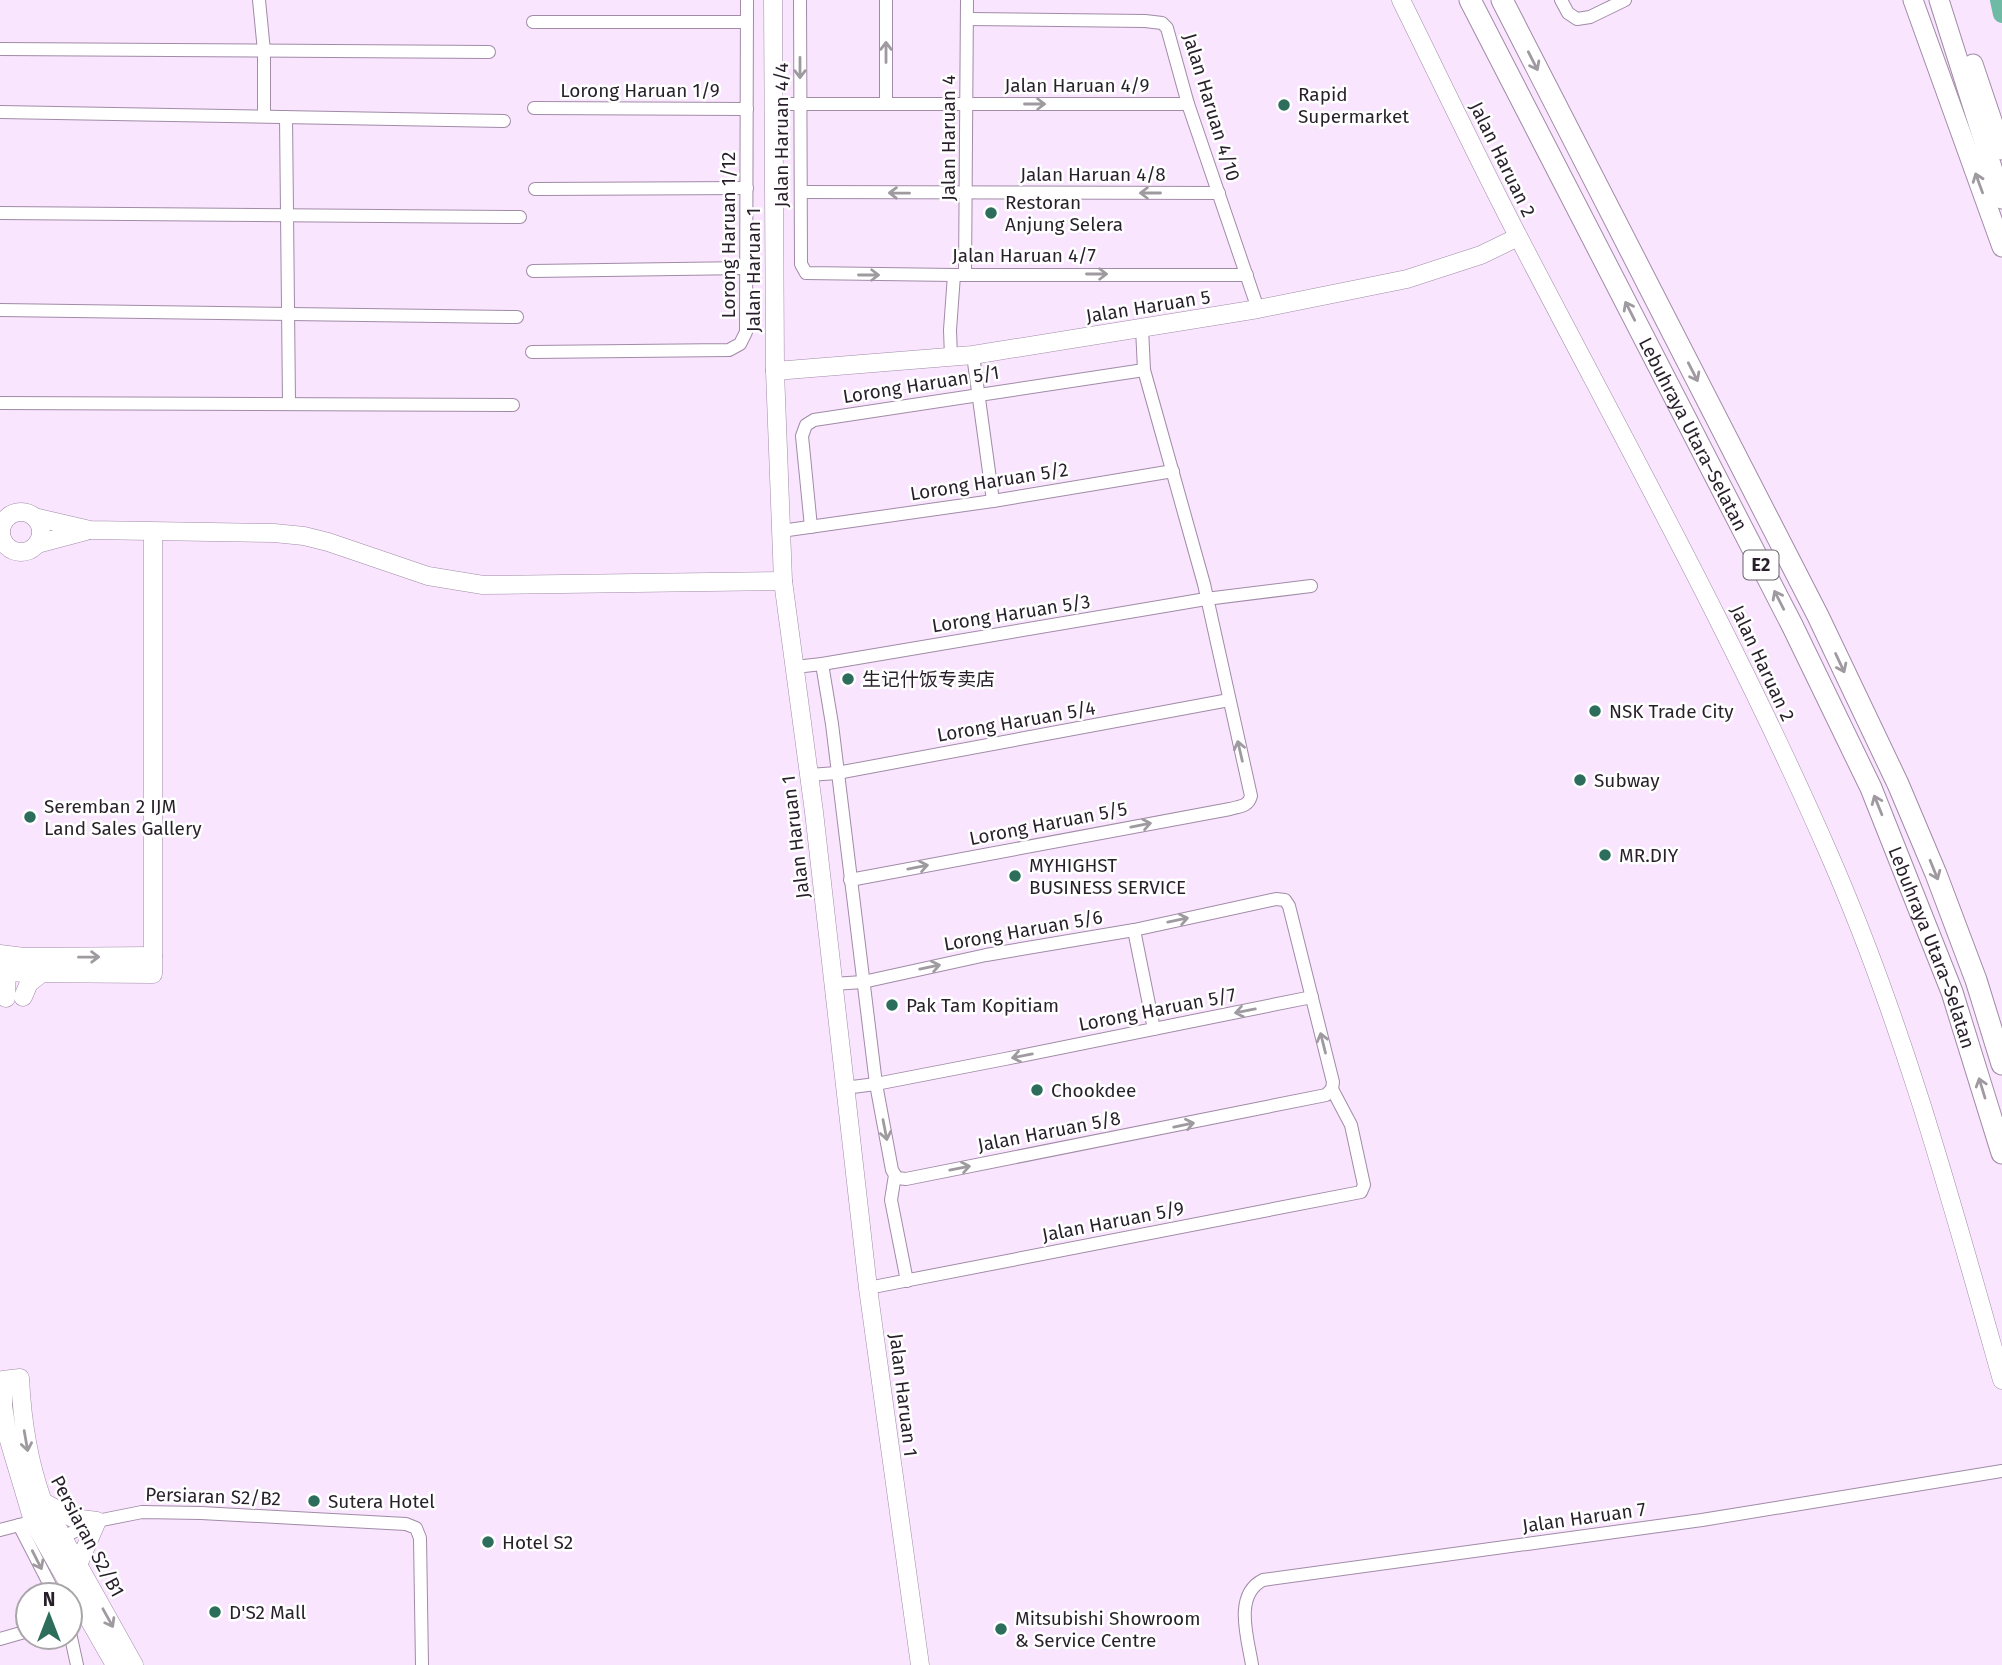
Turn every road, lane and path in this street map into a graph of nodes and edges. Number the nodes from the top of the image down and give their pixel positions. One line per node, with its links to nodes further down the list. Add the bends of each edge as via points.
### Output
1 (259, 0): 19 (street)
2 (747, 0): 17 (street, Lorong Haruan 1/12)
3 (773, 0): 21 (main road, Jalan Haruan 1)
4 (800, 0): 22 (street, Jalan Haruan 4/4, one-way to 22)
5 (886, 0): 23 (street, one-way to 5)
6 (967, 0): 15 (street, Jalan Haruan 4)
7 (1401, 0): 42 (main road, Jalan Haruan 2)
8 (1470, 0): 92 (highway, Lebuhraya Utara–Selatan / E2, one-way to 8, via 1952,992 1871,788 1792,625)
9 (1502, 0): 88 (highway, Lebuhraya Utara–Selatan / E2, one-way to 88, via 1818,616 1892,772 1976,980)
10 (1561, 0): 11 (street, via 1577,19 1590,18)
11 (1625, 0)
12 (1913, 0): 43 (main road, one-way to 12)
13 (1939, 0): 38 (main road)
14 (1952, 0): 32 (main road)
15 (967, 19): 24 (street, Jalan Haruan 4); 25 (street, Jalan Haruan 4/10, via 1161,23 1170,35)
16 (533, 22): 17 (street)
17 (747, 22): 27 (street, Lorong Haruan 1/12)
18 (0, 49): 19 (street)
19 (264, 51): 20 (street); 29 (street)
20 (489, 51)
21 (774, 104): 22 (street, Jalan Haruan 4/9); 58 (main road, Jalan Haruan 1)
22 (800, 104): 23 (street, Jalan Haruan 4/9); 35 (street, Jalan Haruan 4/4)
23 (886, 104): 24 (street, Jalan Haruan 4/9)
24 (967, 104): 25 (street, Jalan Haruan 4/9, one-way to 25); 37 (street, Jalan Haruan 4)
25 (1188, 104): 36 (street, Jalan Haruan 4/10)
26 (534, 108): 27 (street, Lorong Haruan 1/9)
27 (747, 109): 33 (street, Lorong Haruan 1/12)
28 (0, 111): 29 (street)
29 (264, 116): 30 (street)
30 (286, 117): 31 (street); 40 (street)
31 (504, 121)
32 (2002, 150)
33 (747, 188): 34 (street); 44 (street, Lorong Haruan 1/12)
34 (536, 189)
35 (801, 192): 37 (street, Jalan Haruan 4/8, one-way to 35); 45 (street, Jalan Haruan 4/4)
36 (1219, 193): 37 (street, Jalan Haruan 4/8, one-way to 37); 48 (street, Jalan Haruan 4/10)
37 (967, 194): 47 (street, Jalan Haruan 4)
38 (2002, 199)
39 (0, 213): 40 (street)
40 (287, 215): 41 (street); 51 (street)
41 (520, 217)
42 (1518, 237): 49 (main road, Jalan Haruan 5, via 1482,255 1407,279); 96 (main road, Jalan Haruan 2, via 1723,627 1830,856 1894,1019)
43 (2001, 240)
44 (747, 268): 46 (street); 54 (street, Lorong Haruan 1/12, via 746,332 740,344 729,350)
45 (802, 270): 47 (street, Jalan Haruan 4/7, one-way to 47, via 813,274)
46 (533, 271)
47 (960, 275): 48 (street, Jalan Haruan 4/7, one-way to 48); 56 (street, Jalan Haruan 4, via 950,330)
48 (1247, 275): 49 (street, Jalan Haruan 4/10)
49 (1258, 309): 53 (main road, Jalan Haruan 5)
50 (0, 310): 51 (street)
51 (288, 314): 52 (street); 61 (street)
52 (517, 317)
53 (1142, 328): 55 (main road, Jalan Haruan 5); 57 (street)
54 (532, 352)
55 (973, 355): 56 (main road, Jalan Haruan 5); 59 (street)
56 (951, 357): 58 (main road, Jalan Haruan 5)
57 (1144, 370): 59 (street, Lorong Haruan 5/1); 63 (street)
58 (775, 371): 69 (main road, Jalan Haruan 1)
59 (977, 395): 64 (street); 67 (street, Lorong Haruan 5/1, via 814,420 806,425 802,436)
60 (0, 403): 61 (street)
61 (289, 403): 62 (street)
62 (513, 405)
63 (1173, 471): 64 (street, Lorong Haruan 5/2); 75 (street)
64 (993, 501): 67 (street, Lorong Haruan 5/2)
65 (34, 517): 66 (main road, via 18,512); 68 (main road); 72 (main road, via 41,533)
66 (4, 519): 71 (main road)
67 (811, 527): 69 (street, Lorong Haruan 5/2)
68 (90, 530): 70 (main road); 72 (main road)
69 (781, 531): 73 (main road, Jalan Haruan 1)
70 (153, 533): 73 (main road, via 304,536 428,576 483,585); 83 (main road, via 153,965)
71 (3, 544): 72 (main road, via 22,552)
72 (37, 544)
73 (783, 581): 77 (main road, Jalan Haruan 1)
74 (1311, 586): 75 (street, Lorong Haruan 5/3)
75 (1206, 599): 76 (street, Lorong Haruan 5/3); 78 (street)
76 (822, 664): 77 (street, Lorong Haruan 5/3); 79 (street)
77 (795, 667): 80 (main road, Jalan Haruan 1)
78 (1229, 701): 79 (street, Lorong Haruan 5/4); 81 (street, Lorong Haruan 5/5, one-way to 78, via 1247,804 1251,796)
79 (837, 773): 80 (street, Lorong Haruan 5/4); 81 (street)
80 (809, 775): 85 (main road, Jalan Haruan 1)
81 (850, 880): 84 (street)
82 (1134, 930): 84 (street, Lorong Haruan 5/6, one-way to 82); 86 (street, Lorong Haruan 5/6, one-way to 86, via 1285,900); 87 (street)
83 (13, 973)
84 (863, 982): 85 (street, Lorong Haruan 5/6); 89 (street)
85 (833, 985): 90 (main road, Jalan Haruan 1)
86 (1312, 998): 87 (street, Lorong Haruan 5/7, one-way to 87); 91 (street, one-way to 86)
87 (1154, 1029): 89 (street, Lorong Haruan 5/7, one-way to 89)
88 (2002, 1064)
89 (876, 1084): 90 (street, Lorong Haruan 5/7); 93 (street, one-way to 93)
90 (844, 1088): 95 (main road, Jalan Haruan 1)
91 (1332, 1089): 93 (street, Jalan Haruan 5/8, one-way to 91, via 906,1180 1326,1095); 94 (street, Jalan Haruan 5/9, via 1351,1125 1364,1189)
92 (2002, 1153)
93 (895, 1175): 94 (street, via 891,1200)
94 (907, 1281): 95 (street, Jalan Haruan 5/9)
95 (868, 1288): 111 (main road, Jalan Haruan 1)
96 (2002, 1380)
97 (2002, 1471): 112 (street, Jalan Haruan 7, via 1691,1521 1263,1580 1247,1596)
98 (43, 1502): 99 (main road, via 74,1518); 100 (main road, Persiaran S2/B1, one-way to 98, via 3,1406 11,1379); 102 (main road, Persiaran S2/B1)
99 (97, 1521): 102 (street, Persiaran S2/B2); 104 (main road); 110 (street, Persiaran S2/B2, via 142,1513 201,1513 416,1528 420,1538)
100 (26, 1523): 101 (street); 103 (main road, Persiaran S2/B1); 105 (street, one-way to 105)
101 (0, 1530)
102 (63, 1537): 103 (street, Persiaran S2/B2); 104 (main road, Persiaran S2/B1)
103 (45, 1545): 106 (main road, Persiaran S2/B1)
104 (78, 1565): 109 (main road, Persiaran S2/B1, one-way to 109)
105 (49, 1581)
106 (61, 1581)
107 (84, 1625): 108 (main road, Persiaran S2/B1)
108 (115, 1665)
109 (134, 1665)
110 (422, 1665)
111 (920, 1665)
112 (1251, 1665)

